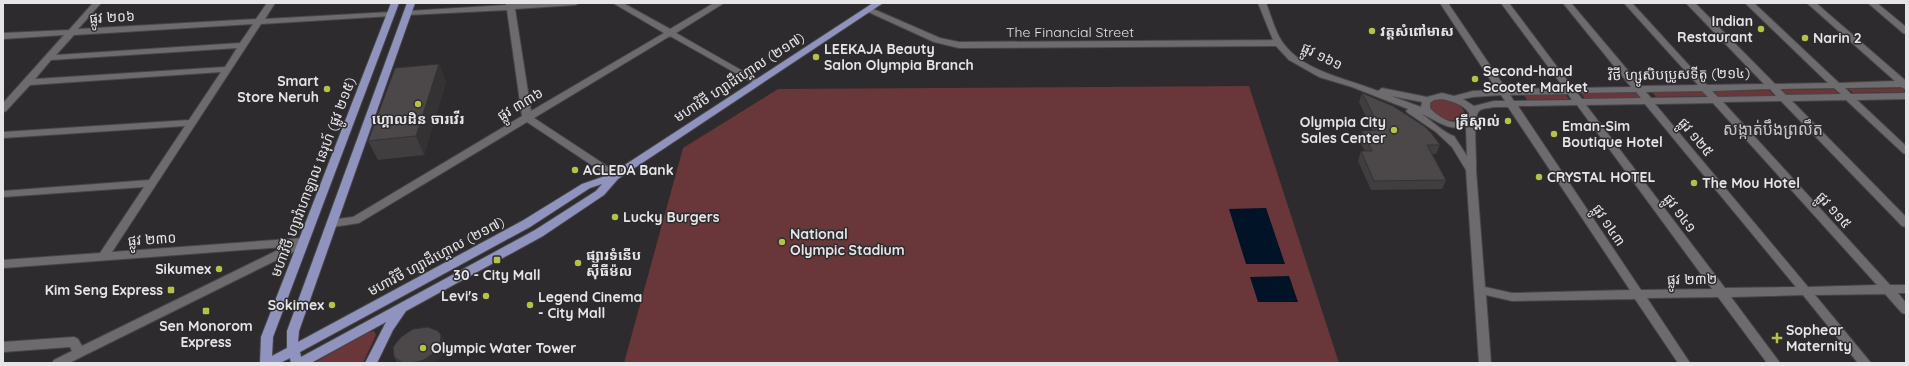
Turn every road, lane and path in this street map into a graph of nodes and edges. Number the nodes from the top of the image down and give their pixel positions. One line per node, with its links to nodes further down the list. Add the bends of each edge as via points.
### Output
1 (97, 3): 23 (street)
2 (271, 3): 21 (street)
3 (395, 3): 20 (main road, មហាវិថី ហ្សាវ៉ាហាឡាល នេរុហ៍ (ផ្លូវ ២១៥))
4 (575, 3): 17 (street)
5 (617, 3): 24 (street)
6 (720, 3): 24 (street, ផ្លូវ ៣៣៦)
7 (879, 3): 19 (main road, មហាវិថី ហ្សាដឹហ្គោល (២១៧))
8 (1262, 3): 26 (street, ផ្លូវ ១៦១)
9 (1444, 3): 39 (street, ផ្លូវ ១៤៣)
10 (1505, 3): 38 (street, ផ្លូវ ១៤១)
11 (1567, 3): 37 (street, ផ្លូវ ១២៥)
12 (1628, 3): 36 (street, ផ្លូវ ១១៥)
13 (1690, 3): 35 (street)
14 (1749, 3): 33 (street)
15 (1811, 3): 34 (street)
16 (1872, 3): 22 (street)
17 (509, 5): 18 (street); 52 (street)
18 (410, 8): 63 (main road)
19 (868, 10): 26 (street, The Financial Street, via 937,40 959,45); 31 (main road, មហាវិថី ហ្សាដឹហ្គោល (២១៧))
20 (391, 14): 21 (street, ផ្លូវ ២០៦); 65 (main road, មហាវិថី ហ្សាវ៉ាហាឡាល នេរុហ៍ (ផ្លូវ ២១៥))
21 (258, 22): 23 (street, ផ្លូវ ២០៦); 27 (street)
22 (1906, 31)
23 (72, 32): 25 (street, ផ្លូវ ២០៦); 28 (street)
24 (669, 33): 31 (street); 52 (street, ផ្លូវ ៣៣៦)
25 (3, 36)
26 (1278, 43): 32 (street, ផ្លូវ ១៦១, via 1292,58 1306,67)
27 (243, 45): 28 (street); 29 (street)
28 (49, 58): 30 (street)
29 (227, 69): 30 (street); 55 (street)
30 (28, 82): 50 (street)
31 (758, 82): 60 (main road, មហាវិថី ហ្សាដឹហ្គោល (២១៧))
32 (1355, 85): 40 (street, ផ្លូវ ១៦១); 46 (street, ផ្លូវ ១៦១)
33 (1837, 85): 34 (street, វិថី ហ្សូសិបប្រូសទីតូ (២១៤)); 35 (street, វិថី ហ្សូសិបប្រូសទីតូ (២១៤)); 42 (street)
34 (1905, 85)
35 (1772, 87): 36 (street, វិថី ហ្សូសិបប្រូសទីតូ (២១៤)); 43 (street)
36 (1705, 88): 37 (street, វិថី ហ្សូសិបប្រូសទីតូ (២១៤)); 45 (street, ផ្លូវ ១១៥)
37 (1639, 89): 38 (street, វិថី ហ្សូសិបប្រូសទីតូ (២១៤)); 47 (street, ផ្លូវ ១២៥)
38 (1571, 90): 39 (street, វិថី ហ្សូសិបប្រូសទីតូ (២១៤)); 48 (street, ផ្លូវ ១៤១)
39 (1503, 92): 44 (street, វិថី ហ្សូសិបប្រូសទីតូ (២១៤), via 1473,94); 49 (street, ផ្លូវ ១៤៣)
40 (1377, 94): 51 (street, ផ្លូវ ១៦១); 57 (street, via 1418,116 1439,130)
41 (1906, 96): 42 (street)
42 (1849, 97): 43 (street); 58 (street)
43 (1784, 98): 45 (street); 64 (street)
44 (1454, 99): 46 (street, ផ្លូវ ១៦១, via 1442,96); 53 (street, via 1464,103)
45 (1715, 99): 47 (street); 70 (street, ផ្លូវ ១១៥)
46 (1428, 100): 51 (street, via 1425,105)
47 (1648, 101): 48 (street); 71 (street, ផ្លូវ ១២៥)
48 (1580, 102): 49 (street); 72 (street, ផ្លូវ ១៤១)
49 (1511, 103): 53 (street, via 1485,104 1478,107); 73 (street, ផ្លូវ ១៤៣)
50 (3, 109)
51 (1428, 113): 54 (street, ផ្លូវ ១៦១)
52 (527, 117): 60 (street); 63 (street, ផ្លូវ ៣៣៦, via 355,220)
53 (1471, 117): 54 (street, via 1458,125); 59 (street)
54 (1443, 122): 57 (street)
55 (192, 123): 56 (street); 61 (street)
56 (3, 135)
57 (1453, 144): 59 (street)
58 (1906, 151)
59 (1471, 170): 69 (street)
60 (615, 176): 74 (main road, មហាវិថី ហ្សាដឹហ្គោល (២១៧), via 600,193 539,233); 77 (main road, មហាវិថី ហ្សាដឹហ្គោល (២១៧), via 586,186 526,224)
61 (152, 184): 62 (street); 66 (street)
62 (3, 194)
63 (333, 223): 77 (main road, via 293,332)
64 (1906, 223)
65 (303, 242): 66 (street, ផ្លូវ ២៣០); 78 (street); 80 (main road, មហាវិថី ហ្សាវ៉ាហាឡាល នេរុហ៍ (ផ្លូវ ២១៥), via 267,337)
66 (103, 257): 67 (street, ផ្លូវ ២៣០)
67 (3, 264)
68 (1906, 289): 70 (street, ផ្លូវ ២៣២)
69 (1480, 290): 73 (street, ផ្លូវ ២៣២, via 1512,298); 85 (street)
70 (1887, 290): 71 (street, ផ្លូវ ២៣២); 75 (street, ផ្លូវ ១១៥)
71 (1806, 292): 72 (street, ផ្លូវ ២៣២); 88 (street, ផ្លូវ ១២៥)
72 (1722, 293): 73 (street, ផ្លូវ ២៣២); 87 (street, ផ្លូវ ១៤១)
73 (1639, 295): 86 (street, ផ្លូវ ១៤៣)
74 (403, 307): 83 (main road, មហាវិថី ហ្សាដឹហ្គោល (២១៧)); 84 (main road, via 388,328)
75 (1906, 310)
76 (3, 347): 78 (street, via 74,342)
77 (293, 350): 81 (main road, មហាវិថី ហ្សាដឹហ្គោល (២១៧)); 82 (main road)
78 (79, 353): 79 (street)
79 (58, 363)
80 (266, 363)
81 (270, 363)
82 (297, 363)
83 (301, 363)
84 (371, 363)
85 (1485, 363)
86 (1684, 363)
87 (1774, 363)
88 (1865, 363)

